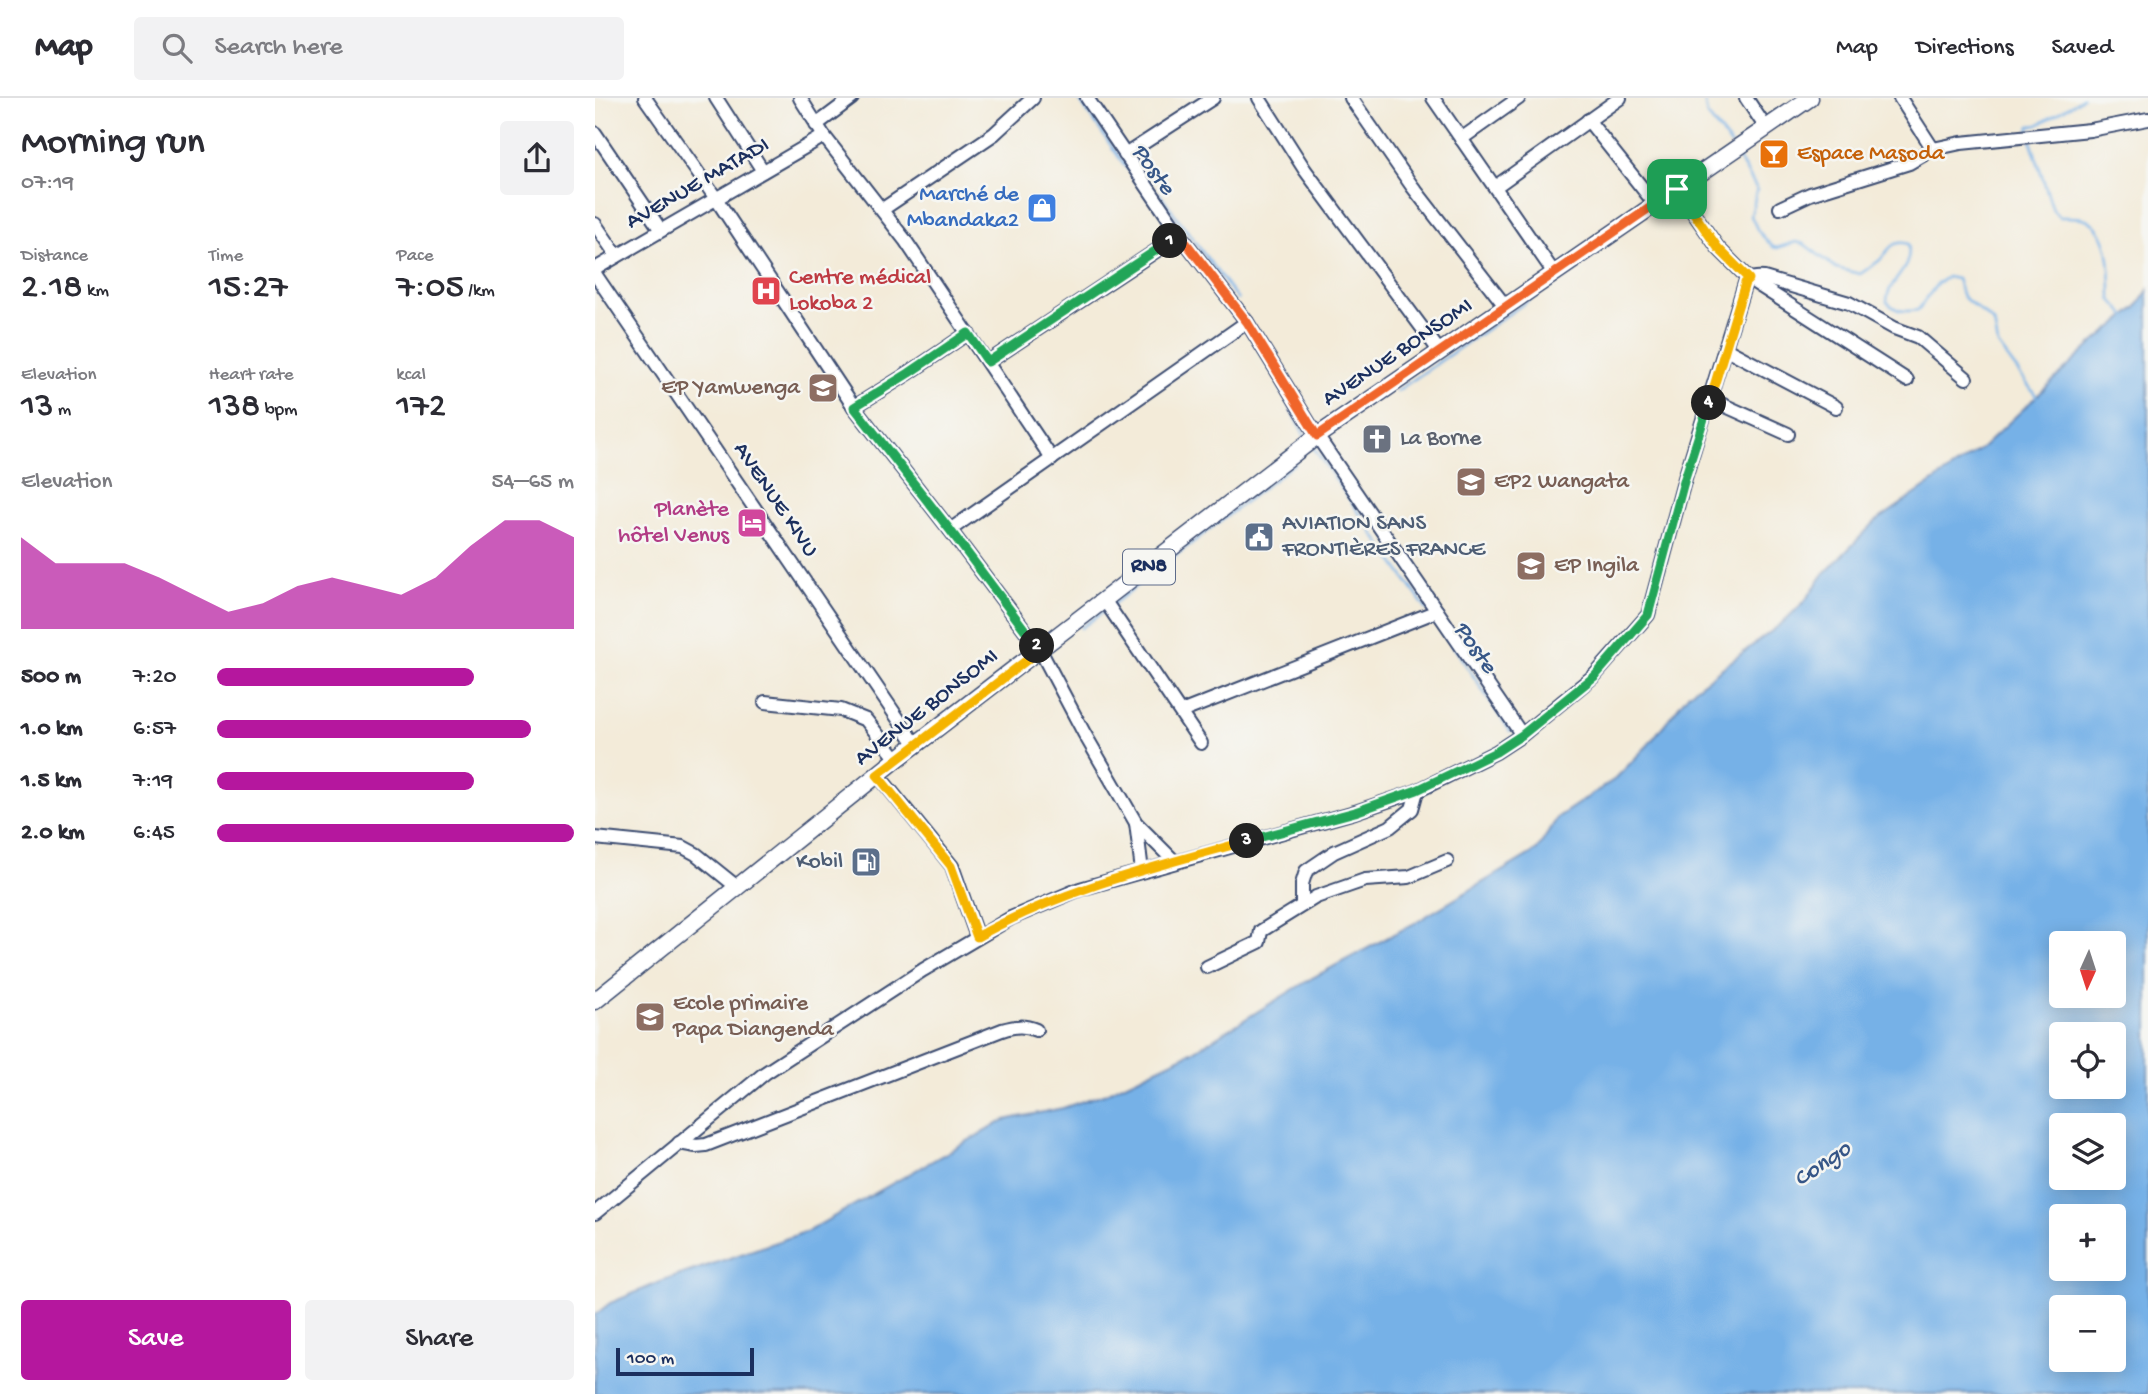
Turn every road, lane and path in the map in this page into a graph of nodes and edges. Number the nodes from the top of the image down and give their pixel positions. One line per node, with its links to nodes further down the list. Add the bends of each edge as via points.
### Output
1 (645, 98): 28 (street)
2 (716, 98): 25 (street)
3 (800, 98): 18 (street)
4 (852, 98): 18 (street)
5 (1033, 98): 31 (street, via 1004,127)
6 (1087, 98): 24 (street)
7 (1213, 98): 24 (street)
8 (1259, 98): 44 (street, via 1305,170)
9 (1351, 98): 40 (street)
10 (1433, 98): 22 (street)
11 (1519, 98): 22 (street)
12 (1620, 98): 17 (street)
13 (1746, 98): 19 (street)
14 (1810, 98): 19 (main road, AVENUE BONSOMI / RN8)
15 (1900, 98): 23 (street)
16 (2148, 119): 23 (street)
17 (1588, 120): 26 (street); 29 (street)
18 (816, 124): 21 (street)
19 (1766, 128): 27 (main road, AVENUE BONSOMI / RN8)
20 (595, 133): 33 (street)
21 (824, 136): 25 (street, AVENUE MATADI); 31 (street)
22 (1461, 139): 26 (street)
23 (1933, 149): 30 (street, via 1909,163)
24 (1125, 155): 34 (street)
25 (763, 171): 28 (street, AVENUE MATADI)
26 (1495, 187): 37 (street)
27 (1677, 189): 29 (main road, AVENUE BONSOMI / RN8); 38 (street, via 1718,248)
28 (715, 197): 33 (street, AVENUE MATADI); 49 (street)
29 (1655, 204): 37 (main road, AVENUE BONSOMI / RN8)
30 (1780, 208)
31 (883, 209): 42 (street)
32 (595, 224): 35 (street)
33 (660, 229): 35 (street, AVENUE MATADI)
34 (1180, 235): 41 (street); 45 (street)
35 (617, 256): 36 (street, AVENUE MATADI)
36 (595, 272): 39 (street, AVENUE KIVU)
37 (1554, 273): 40 (main road, AVENUE BONSOMI / RN8)
38 (1749, 279): 43 (street); 46 (street, via 1764,278 1849,303 1918,337); 47 (street)
39 (599, 286): 62 (street, AVENUE KIVU)
40 (1506, 307): 44 (main road, AVENUE BONSOMI / RN8)
41 (1247, 322): 52 (street); 53 (street)
42 (968, 333): 45 (street); 49 (street)
43 (1725, 349): 48 (street); 50 (street)
44 (1440, 352): 52 (main road, AVENUE BONSOMI / RN8)
45 (988, 362): 53 (street)
46 (1966, 378)
47 (1907, 380)
48 (1710, 399): 51 (street); 60 (street, via 1648,615 1595,676)
49 (854, 407): 54 (street)
50 (1836, 407)
51 (1788, 433)
52 (1317, 436): 55 (main road, AVENUE BONSOMI / RN8); 56 (street)
53 (1052, 459): 54 (street)
54 (950, 530): 57 (street)
55 (1105, 601): 57 (main road, AVENUE BONSOMI / RN8); 59 (street)
56 (1437, 611): 59 (street); 60 (street)
57 (1040, 650): 62 (main road, AVENUE BONSOMI / RN8); 66 (street)
58 (765, 702): 63 (street, via 841,710 866,720)
59 (1181, 712): 61 (street)
60 (1522, 735): 65 (street)
61 (1201, 743)
62 (916, 745): 63 (main road, AVENUE BONSOMI / RN8)
63 (897, 759): 64 (main road, AVENUE BONSOMI / RN8)
64 (877, 775): 71 (main road, AVENUE BONSOMI / RN8); 73 (street, via 951,866)
65 (1417, 790): 68 (street, via 1355,812); 72 (street, via 1412,809 1390,827 1334,852 1306,871)
66 (1136, 823): 68 (street); 70 (street)
67 (595, 838): 71 (street, via 683,848 696,853)
68 (1174, 861): 70 (street)
69 (1447, 861): 72 (street, via 1409,877 1365,880)
70 (1142, 871): 73 (street, via 1045,902)
71 (737, 887): 75 (main road, AVENUE BONSOMI / RN8)
72 (1302, 905): 74 (street, via 1261,931 1259,942)
73 (977, 937): 77 (street, via 765,1073)
74 (1207, 967)
75 (595, 1001)
76 (1036, 1030): 77 (street, via 1028,1026 1002,1030 706,1145)
77 (679, 1143): 78 (street)
78 (595, 1213)

